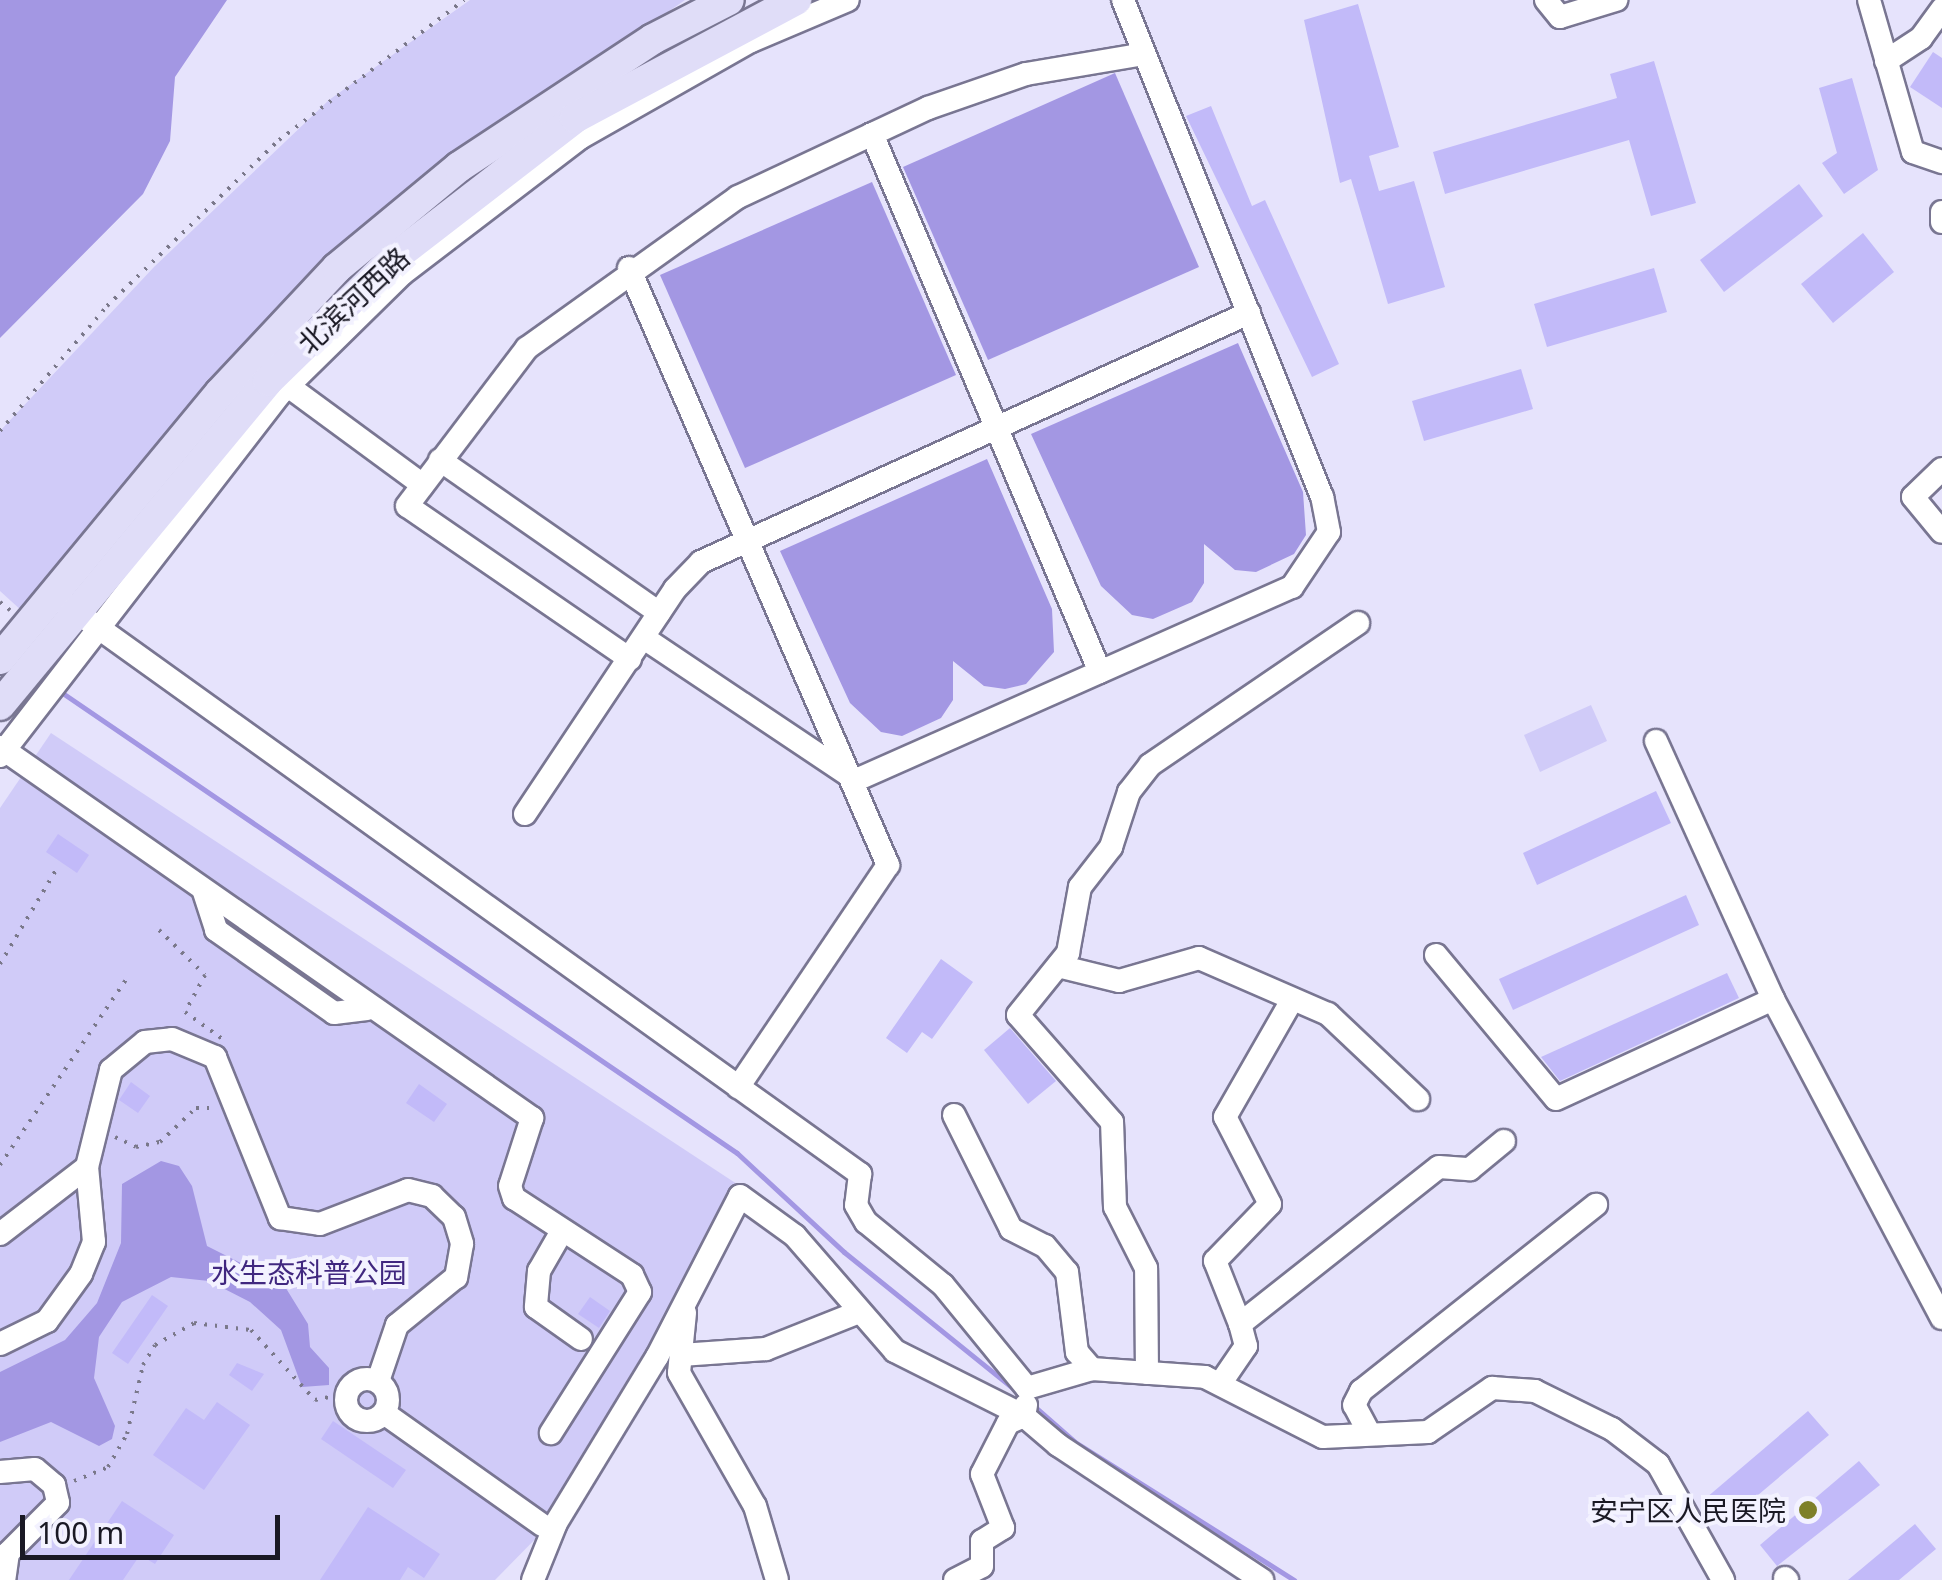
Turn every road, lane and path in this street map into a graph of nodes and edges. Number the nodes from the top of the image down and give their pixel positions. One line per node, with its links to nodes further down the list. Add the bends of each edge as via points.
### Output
1 (464, 0): 20 (path, via 280,140 107,306)
2 (729, 0): 26 (main road, 北滨河西路, via 653,38 460,167 338,268 220,393)
3 (796, 0): 26 (main road, 北滨河西路, via 576,118 394,258 268,381)
4 (848, 0): 18 (street, via 751,41 580,138 402,274)
5 (1122, 0): 10 (street)
6 (1546, 0): 7 (street, via 1560,18)
7 (1616, 0)
8 (1869, 0): 11 (street)
9 (1942, 10): 11 (street, via 1921,38)
10 (1144, 54): 12 (street, via 1026,74); 17 (street)
11 (1886, 61): 13 (street, via 1913,152)
12 (872, 134): 16 (street, via 738,197); 19 (street)
13 (1942, 162)
14 (1942, 212): 15 (street)
15 (1942, 222)
16 (629, 268): 21 (street, via 526,348); 25 (street)
17 (1248, 313): 19 (street); 32 (street, via 1329,532 1292,587)
18 (288, 386): 23 (street); 29 (street)
19 (996, 426): 25 (street); 32 (street)
20 (0, 431)
21 (440, 460): 23 (street); 27 (street)
22 (1942, 470): 24 (street, via 1913,497)
23 (423, 485): 31 (street, via 407,506)
24 (1942, 532)
25 (748, 536): 27 (street, via 702,562); 36 (street)
26 (64, 604): 29 (street); 33 (main road, 北滨河西路)
27 (659, 613): 30 (street)
28 (1358, 623): 42 (street, via 1150,764 1130,792 1111,848 1080,886 1074,933)
29 (99, 634): 35 (street); 47 (street)
30 (644, 638): 31 (street); 36 (street)
31 (630, 659): 37 (street)
32 (1100, 672): 36 (street)
33 (6, 682)
34 (1656, 741): 44 (street)
35 (2, 751): 56 (street, via 532,1118 510,1186 522,1206)
36 (856, 780): 47 (street, via 888,866)
37 (526, 814)
38 (56, 870): 41 (path)
39 (160, 930): 46 (path, via 205,975 200,996 182,1008 221,1032 225,1047)
40 (1436, 955): 44 (street, via 1556,1099)
41 (0, 964)
42 (1058, 966): 45 (street, via 1119,981 1199,958); 66 (street, via 1018,1016 1112,1122 1116,1206 1146,1268)
43 (129, 975): 53 (path)
44 (1773, 999): 60 (street)
45 (1292, 1000): 48 (street, via 1328,1014); 61 (street, via 1225,1117 1270,1204 1215,1262)
46 (214, 1058): 49 (street); 51 (street, via 172,1038 145,1042 111,1070)
47 (738, 1087): 70 (street, via 860,1174 856,1205 866,1222 944,1285)
48 (1418, 1099)
49 (238, 1115): 51 (path, via 196,1108 160,1142 136,1147); 67 (street, via 280,1218 320,1224 418,1190 458,1225 456,1276 397,1325)
50 (954, 1115): 65 (street, via 1012,1229 1045,1246 1066,1272 1077,1352)
51 (94, 1123): 54 (street)
52 (1504, 1140): 61 (street, via 1470,1169 1439,1167)
53 (0, 1166)
54 (87, 1167): 57 (street); 63 (street, via 94,1242 82,1274 47,1321)
55 (1596, 1205): 72 (street, via 1361,1392 1354,1406)
56 (562, 1231): 62 (street, via 540,1271 536,1307); 73 (street, via 632,1275 640,1292)
57 (0, 1234)
58 (686, 1301): 59 (street, via 740,1196 795,1236); 64 (street); 78 (street, via 556,1523)
59 (859, 1312): 64 (street, via 766,1349); 70 (street, via 895,1351)
60 (1942, 1318)
61 (1240, 1324): 68 (street, via 1246,1346)
62 (581, 1339)
63 (0, 1344)
64 (681, 1355): 79 (street, via 680,1373 705,1429 756,1506)
65 (1092, 1369): 66 (street); 70 (street)
66 (1147, 1373): 68 (street)
67 (378, 1382): 69 (street, via 363,1379); 71 (street, via 387,1392)
68 (1220, 1384): 72 (street, via 1324,1437)
69 (348, 1392): 71 (street, via 354,1417 373,1421); 75 (path, via 315,1400 251,1330 194,1323 155,1345 143,1364 127,1434 108,1468)
70 (1028, 1405): 80 (street, via 1008,1423 982,1474 1004,1528 982,1541 982,1566); 81 (street)
71 (384, 1413): 76 (street)
72 (1367, 1429): 82 (street, via 1428,1432 1492,1388 1535,1391 1612,1428 1658,1464)
73 (551, 1433)
74 (0, 1472): 75 (street, via 35,1469)
75 (54, 1485): 77 (street, via 52,1515 8,1552)
76 (542, 1525)
77 (4, 1580)
78 (533, 1580)
79 (777, 1580)
80 (956, 1580)
81 (1262, 1580)
82 (1723, 1580)

